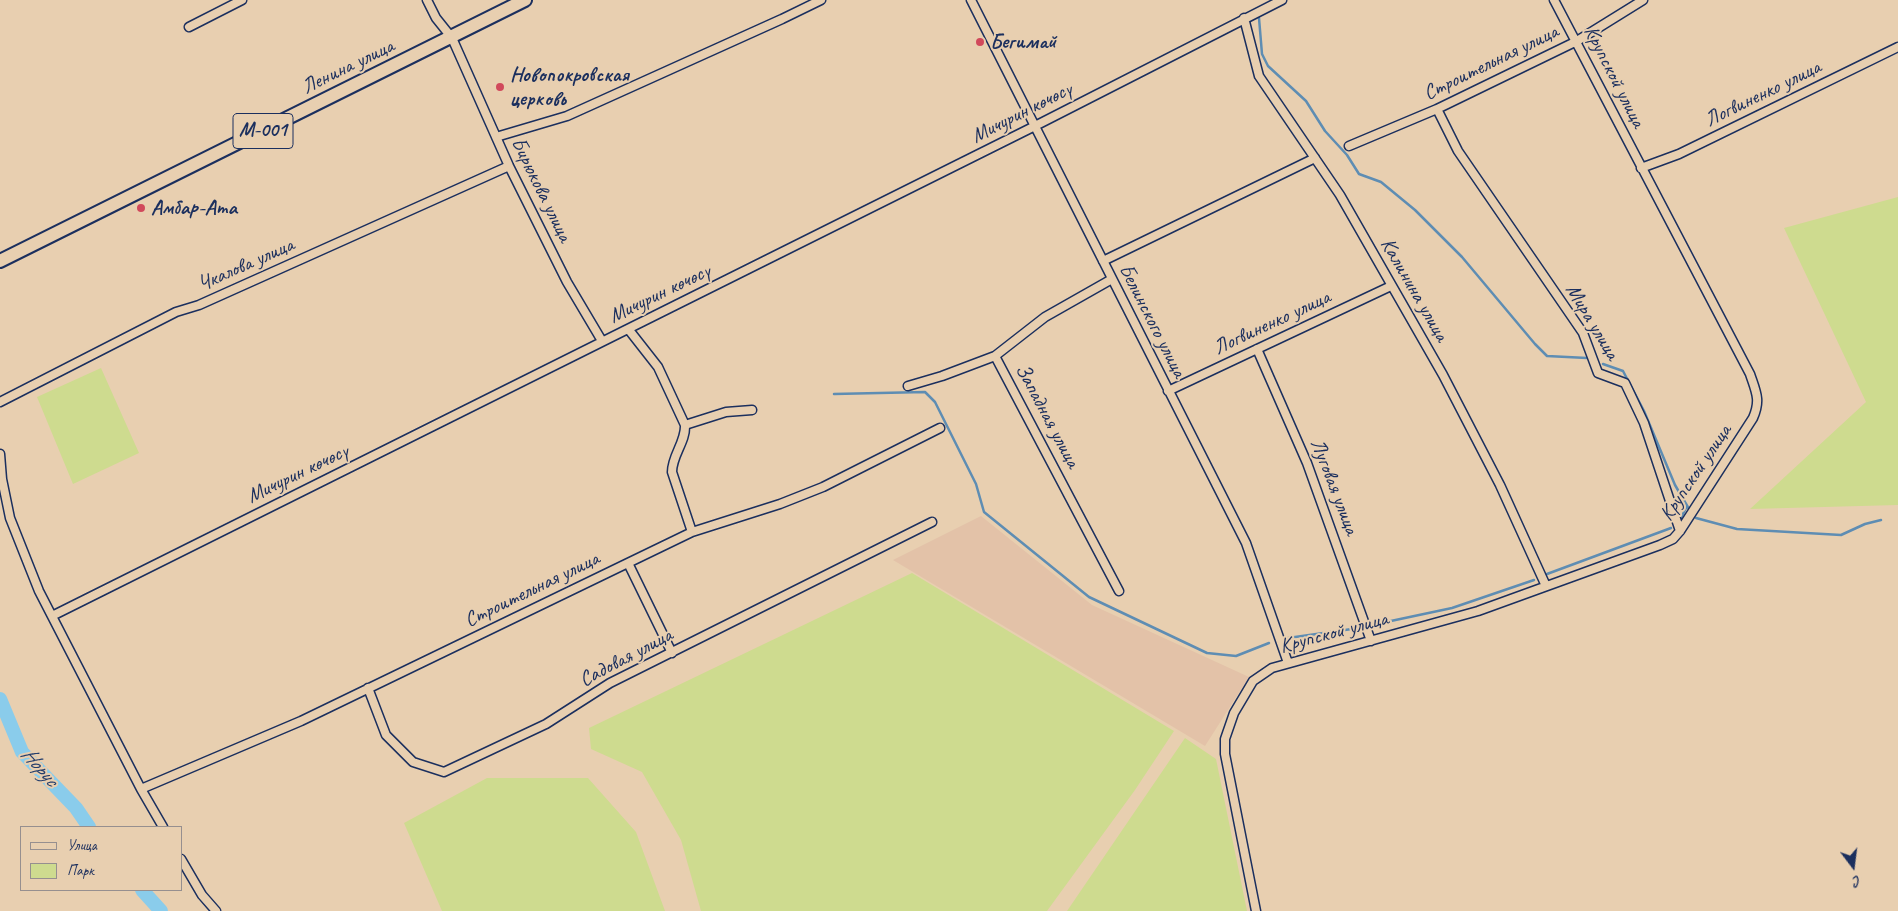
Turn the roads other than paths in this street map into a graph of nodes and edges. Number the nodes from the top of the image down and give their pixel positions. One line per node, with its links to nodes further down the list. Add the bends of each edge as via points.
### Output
1 (242, 0): 10 (street)
2 (427, 0): 11 (street, Бирюкова улица)
3 (525, 0): 11 (main road, Ленина улица / М-001)
4 (821, 0): 16 (street, via 567,116)
5 (971, 0): 15 (street, Белинского улица)
6 (1282, 0): 9 (street, Мичурин көчөсү)
7 (1554, 0): 12 (street, Крупской улица)
8 (1643, 0): 12 (street, Строительная улица)
9 (1244, 18): 15 (street, Мичурин көчөсү); 18 (street, Калинина улица, via 1259,76)
10 (189, 27)
11 (452, 38): 16 (street, Бирюкова улица); 21 (main road, Ленина улица / М-001)
12 (1577, 41): 14 (street, Строительная улица); 20 (street, Крупской улица)
13 (1898, 47): 20 (street, Логвиненко улица, via 1679,154)
14 (1437, 109): 17 (street, Строительная улица); 37 (street, Мира улица, via 1458,151 1583,333 1598,373 1625,383 1644,423)
15 (1035, 126): 22 (street, Белинского улица); 25 (street, Мичурин көчөсү)
16 (496, 137): 19 (street, Бирюкова улица)
17 (1349, 146)
18 (1315, 158): 22 (street); 24 (street, Калинина улица, via 1340,195)
19 (509, 166): 26 (street, Бирюкова улица, via 567,282); 31 (street, Чкалова улица, via 199,305 176,312)
20 (1641, 168): 37 (street, Крупской улица, via 1750,374 1757,395 1758,407 1753,418)
21 (0, 261)
22 (1102, 261): 23 (street, Белинского улица)
23 (1112, 279): 28 (street, Западная улица, via 1045,317); 30 (street, Белинского улица)
24 (1391, 286): 27 (street, Логвиненко улица); 40 (street, Калинина улица, via 1443,375 1500,485)
25 (629, 330): 26 (street, Мичурин көчөсү); 33 (street, via 658,367)
26 (602, 341): 42 (street, Мичурин көчөсү)
27 (1257, 349): 30 (street, Логвиненко улица); 43 (street, Луговая улица, via 1308,463)
28 (995, 356): 29 (street); 41 (street, Западная улица)
29 (908, 386)
30 (1168, 391): 45 (street, Белинского улица, via 1246,543)
31 (0, 402)
32 (752, 410): 33 (street, via 726,412)
33 (686, 425): 38 (street, via 686,434 672,472)
34 (940, 428): 38 (street, Строительная улица, via 823,487)
35 (0, 454): 42 (street, via 10,518 38,591)
36 (932, 522): 44 (street, Садовая улица)
37 (1680, 531): 40 (street, Крупской улица, via 1660,545)
38 (692, 532): 39 (street, Строительная улица)
39 (628, 563): 44 (street); 46 (street, Строительная улица)
40 (1546, 586): 43 (street, Крупской улица, via 1478,611)
41 (1119, 591)
42 (52, 616): 47 (street)
43 (1371, 641): 45 (street, Крупской улица)
44 (672, 653): 46 (street, Садовая улица, via 610,683 546,724 444,772 413,762 386,735)
45 (1288, 663): 51 (street, Крупской улица, via 1272,668 1253,681 1234,713 1225,739 1230,784)
46 (368, 688): 47 (street, Строительная улица, via 301,721)
47 (141, 789): 48 (street)
48 (162, 826)
49 (182, 861): 50 (street, via 202,895)
50 (216, 911)
51 (1256, 911)

